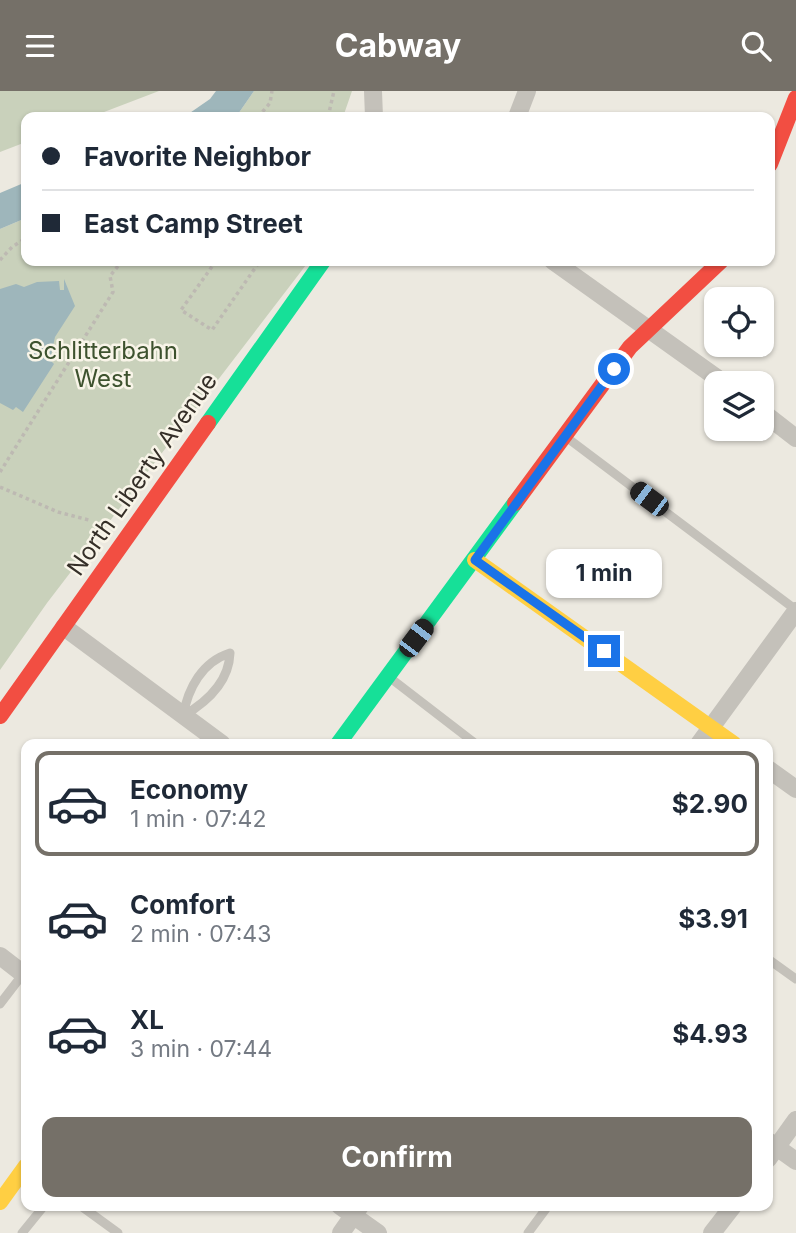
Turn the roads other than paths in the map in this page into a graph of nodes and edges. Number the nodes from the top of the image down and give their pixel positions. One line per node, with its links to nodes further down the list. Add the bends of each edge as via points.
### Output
1 (373, 91): 4 (street)
2 (527, 91): 5 (street)
3 (796, 98): 6 (street)
4 (374, 112)
5 (519, 112)
6 (775, 151)
7 (319, 266): 17 (street, North Liberty Avenue)
8 (560, 266): 10 (street)
9 (715, 266): 10 (street)
10 (652, 329): 11 (street); 13 (street, via 630,347)
11 (708, 371)
12 (774, 421): 14 (street)
13 (565, 436): 15 (street); 16 (lane)
14 (796, 438)
15 (475, 560): 18 (street); 21 (street)
16 (796, 611): 21 (street)
17 (64, 627): 19 (street, North Liberty Avenue); 20 (street)
18 (387, 676): 23 (street); 24 (lane)
19 (0, 716)
20 (184, 716): 20 (lane, via 204,703 226,676 230,653 205,668 187,692); 22 (street)
21 (711, 727): 25 (street); 26 (street)
22 (215, 739)
23 (342, 739)
24 (469, 739)
25 (703, 739)
26 (727, 739)
27 (773, 773): 28 (street)
28 (796, 789)
29 (0, 956): 31 (street)
30 (773, 963): 32 (lane)
31 (21, 972)
32 (796, 979)
33 (21, 980): 34 (lane)
34 (0, 1004)
35 (796, 1120): 36 (street)
36 (773, 1147)
37 (773, 1150): 38 (street)
38 (796, 1161)
39 (21, 1173): 40 (street)
40 (0, 1202)
41 (40, 1211): 47 (lane)
42 (88, 1211): 48 (lane)
43 (350, 1211): 49 (street)
44 (353, 1211): 50 (street)
45 (544, 1211): 51 (lane)
46 (729, 1211): 52 (street)
47 (22, 1233)
48 (118, 1233)
49 (341, 1233)
50 (378, 1233)
51 (528, 1233)
52 (712, 1233)

